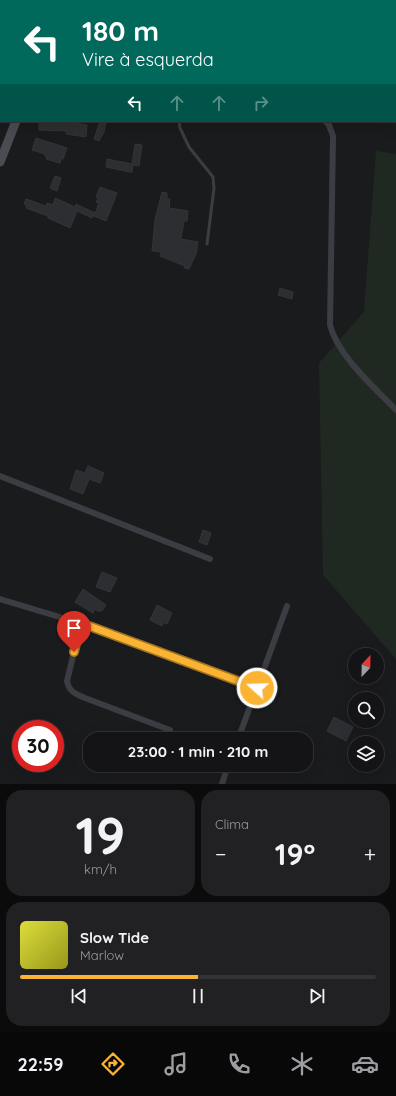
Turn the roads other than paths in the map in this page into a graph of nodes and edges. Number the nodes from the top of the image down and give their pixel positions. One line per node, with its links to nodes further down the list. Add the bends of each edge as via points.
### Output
1 (16, 122): 4 (street)
2 (179, 122): 5 (lane, via 189,147 213,177)
3 (326, 122): 6 (street, via 332,136 332,335 358,369)
4 (0, 162)
5 (207, 244)
6 (396, 410)
7 (0, 476): 8 (street)
8 (210, 560)
9 (0, 599): 11 (street)
10 (286, 606): 12 (street)
11 (81, 623): 12 (street); 13 (street, via 67,681 68,688 85,698)
12 (257, 688): 14 (street)
13 (170, 730)
14 (241, 732)
15 (226, 772): 16 (street)
16 (222, 784)

